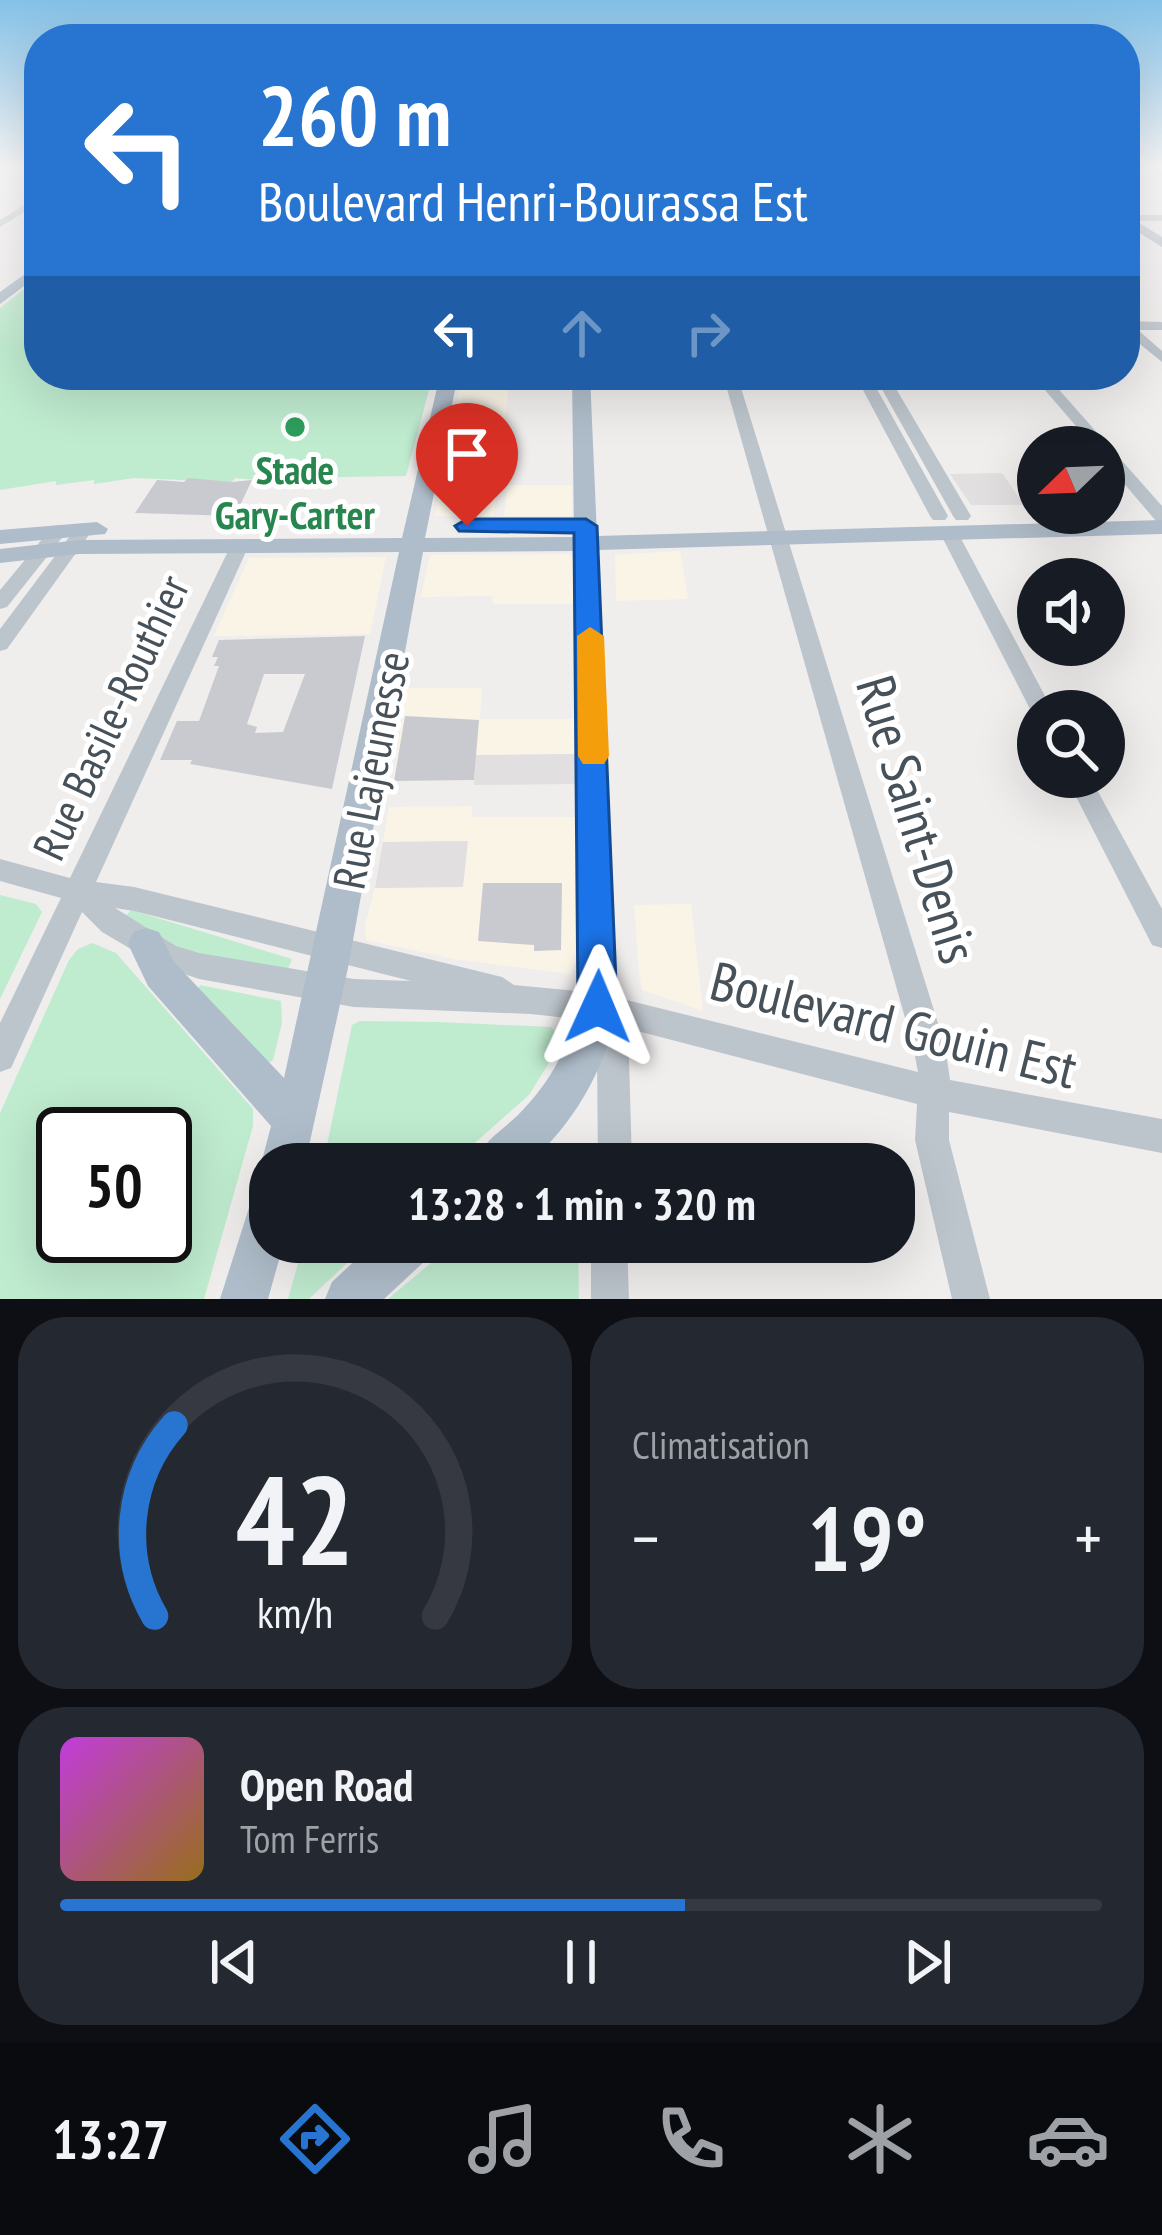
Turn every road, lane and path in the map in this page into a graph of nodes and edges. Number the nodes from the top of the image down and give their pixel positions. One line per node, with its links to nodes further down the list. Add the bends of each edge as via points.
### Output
1 (24, 280): 2 (main road)
2 (0, 299)
3 (1140, 337): 4 (street)
4 (1162, 358)
5 (446, 390): 20 (main road, Rue Lajeunesse)
6 (581, 390): 19 (main road)
7 (734, 390): 17 (street, Rue Saint-Denis)
8 (871, 390): 16 (street)
9 (888, 390): 16 (street)
10 (1053, 390): 11 (street)
11 (1084, 426)
12 (1125, 474): 15 (street)
13 (1125, 514): 15 (main road)
14 (1017, 516): 16 (main road)
15 (1160, 516): 16 (main road)
16 (950, 522): 17 (main road); 27 (street)
17 (776, 530): 19 (main road); 36 (street, Rue Saint-Denis, via 929,1046)
18 (72, 535): 20 (main road); 21 (main road); 22 (main road); 23 (main road); 26 (street)
19 (586, 535): 20 (main road); 34 (main road)
20 (414, 536): 22 (main road); 33 (main road, Rue Lajeunesse)
21 (0, 537)
22 (240, 545): 30 (street, Rue Basile-Routhier)
23 (40, 551): 24 (main road); 25 (street)
24 (0, 556)
25 (0, 603)
26 (2, 639)
27 (1032, 690)
28 (1089, 798): 31 (street)
29 (0, 870): 30 (street, Boulevard Gouin Est)
30 (78, 891): 32 (street, Boulevard Gouin Est); 33 (street, Boulevard Gouin Est, via 149,902); 35 (street, Rue Basile-Routhier)
31 (1162, 936)
32 (146, 944): 33 (street, Boulevard Gouin Est, via 190,964); 37 (main road, via 161,974)
33 (328, 970): 34 (street, Boulevard Gouin Est); 37 (main road, Rue Lajeunesse)
34 (598, 1007): 36 (street, Boulevard Gouin Est); 40 (main road, via 568,1090); 41 (street, via 613,1058)
35 (0, 1057)
36 (932, 1092): 38 (street, Boulevard Gouin Est); 48 (street, Rue Saint-Denis, via 938,1177)
37 (294, 1120): 39 (main road, Rue Lajeunesse)
38 (1162, 1136)
39 (288, 1143)
40 (520, 1143)
41 (615, 1143)
42 (254, 1263): 45 (main road)
43 (388, 1263): 46 (main road)
44 (609, 1263): 47 (street)
45 (244, 1299)
46 (349, 1299)
47 (610, 1299)
48 (970, 1299)

